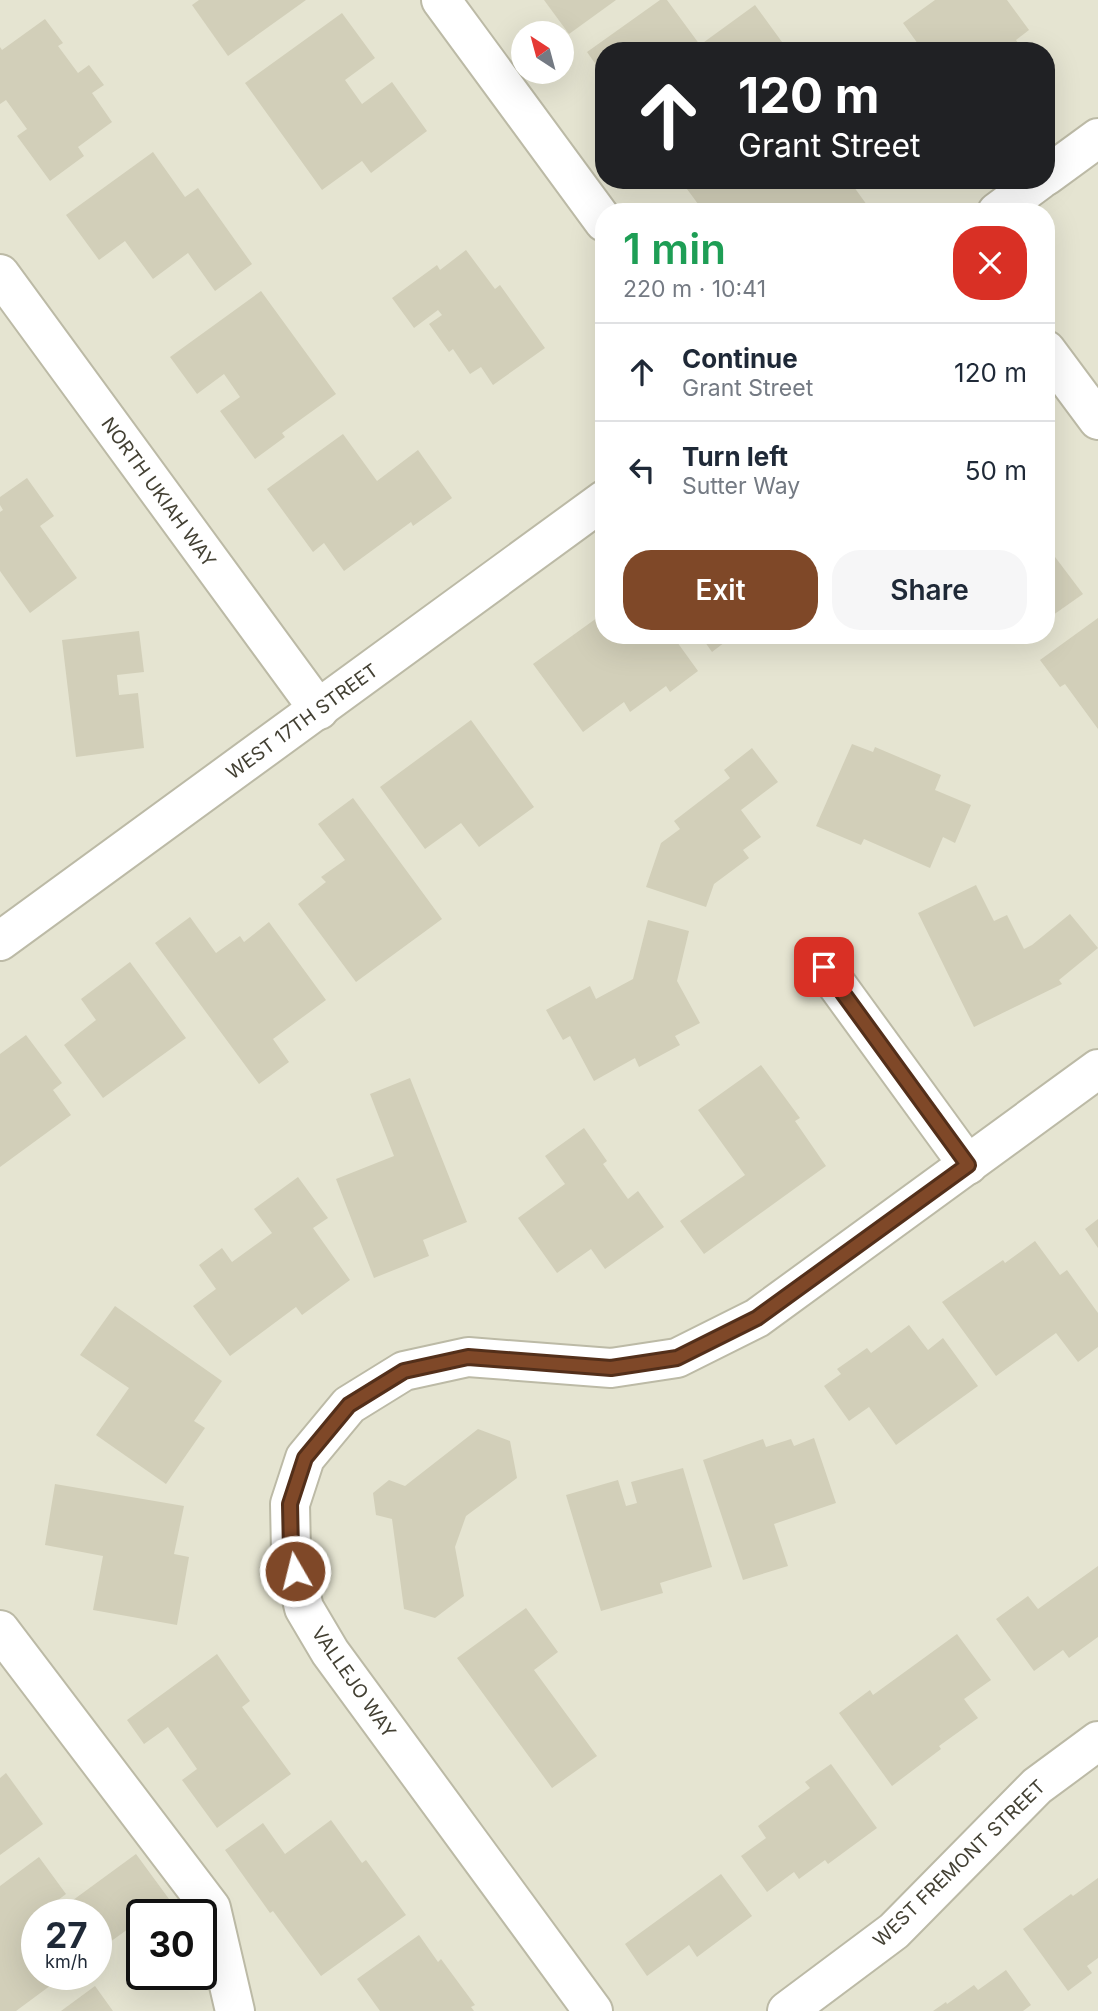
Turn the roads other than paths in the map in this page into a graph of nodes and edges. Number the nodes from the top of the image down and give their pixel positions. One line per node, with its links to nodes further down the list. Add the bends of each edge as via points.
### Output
1 (440, 0): 6 (street)
2 (1098, 138): 3 (street)
3 (1055, 169)
4 (1029, 189): 5 (street)
5 (1009, 203)
6 (595, 210)
7 (0, 274): 11 (street, NORTH UKIAH WAY)
8 (1055, 362): 9 (street)
9 (1098, 420)
10 (595, 507): 11 (street, WEST 17TH STREET)
11 (319, 710): 12 (street, WEST 17TH STREET)
12 (0, 941)
13 (824, 967): 15 (street)
14 (1098, 1069): 15 (street, VALLEJO WAY)
15 (968, 1165): 19 (street, VALLEJO WAY, via 757,1318 677,1358 611,1368 468,1357 404,1371 349,1405 305,1458 290,1504 291,1552 304,1608 330,1652)
16 (0, 1630): 18 (street, via 211,1908)
17 (1098, 1741): 20 (street, WEST FREMONT STREET, via 1037,1786 894,1931)
18 (235, 2011)
19 (593, 2011)
20 (787, 2011)

